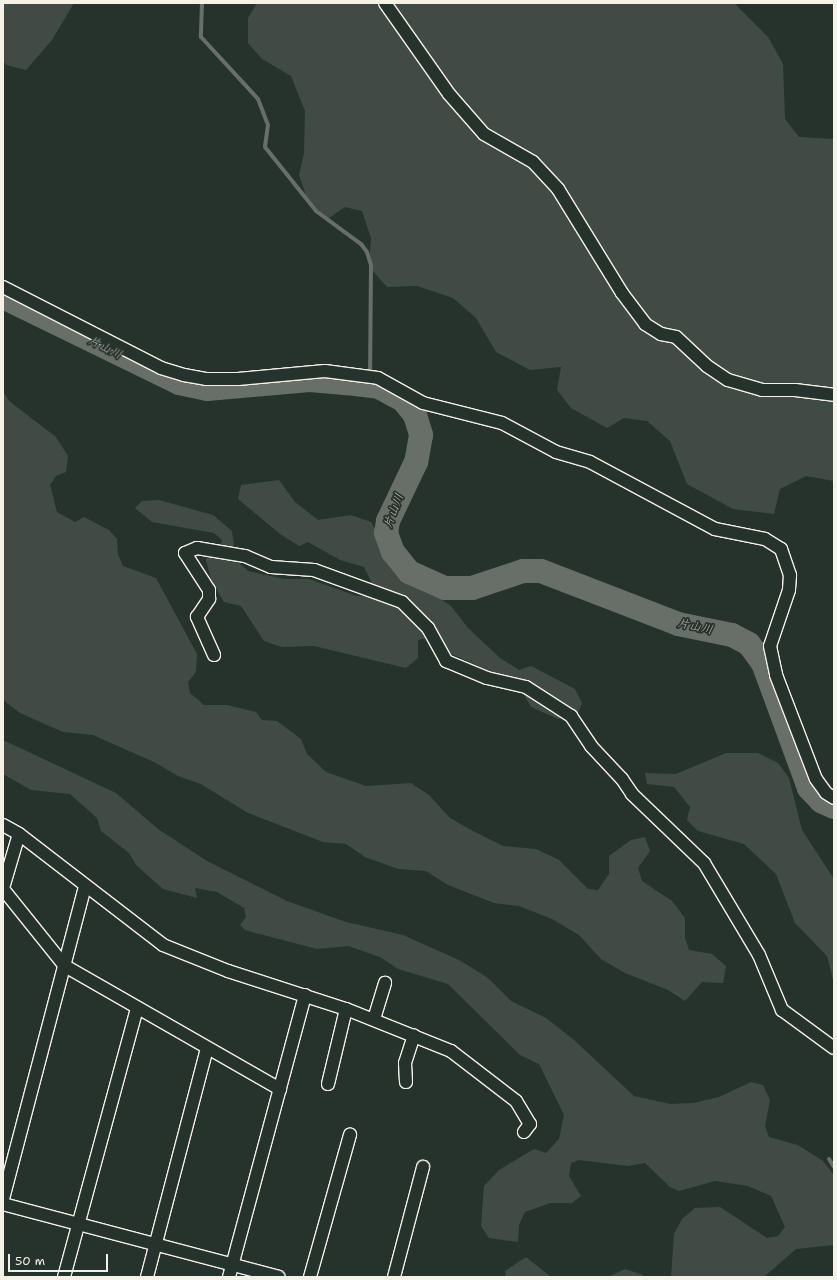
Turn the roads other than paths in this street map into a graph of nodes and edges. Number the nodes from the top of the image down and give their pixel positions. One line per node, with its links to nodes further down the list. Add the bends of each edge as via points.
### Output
1 (385, 3): 3 (street, via 449,94 484,134 533,162 558,189 622,293 645,324 661,334 676,337 707,366 728,380 762,390 795,390)
2 (3, 287): 5 (street, via 161,368 184,375 206,379 238,379 326,371 378,378 423,403 502,424 556,452 590,462 715,529 764,539 780,549 790,575 788,590 770,646 776,675 816,779 826,793)
3 (834, 395)
4 (214, 655): 17 (street, via 196,617 209,598 209,590 185,553 196,548 245,556 271,567 314,570 402,602 428,628 446,661 487,678 526,687 572,716 591,746 622,779 632,794 704,863 759,955 782,1010)
5 (834, 798)
6 (3, 825): 7 (street)
7 (19, 834): 8 (street); 9 (street)
8 (85, 887): 10 (street, via 64,957); 12 (street, via 163,945 228,971)
9 (3, 888): 10 (street)
10 (64, 966): 13 (street); 25 (street)
11 (385, 983): 15 (street)
12 (304, 995): 14 (street); 21 (street)
13 (136, 1008): 18 (street); 27 (street)
14 (346, 1009): 15 (street); 20 (street)
15 (374, 1019): 16 (street)
16 (414, 1035): 19 (street, via 405,1063); 22 (street, via 451,1052 516,1101 530,1124)
17 (834, 1048)
18 (207, 1049): 21 (street); 28 (street)
19 (406, 1082)
20 (328, 1084)
21 (280, 1088): 29 (street)
22 (524, 1132)
23 (350, 1135): 34 (street)
24 (423, 1167): 35 (street)
25 (3, 1199)
26 (3, 1204): 27 (street)
27 (78, 1224): 28 (street); 30 (street)
28 (155, 1244): 29 (street); 31 (street)
29 (232, 1264): 32 (street); 33 (street)
30 (64, 1277)
31 (147, 1277)
32 (229, 1277)
33 (279, 1277)
34 (310, 1277)
35 (394, 1277)

